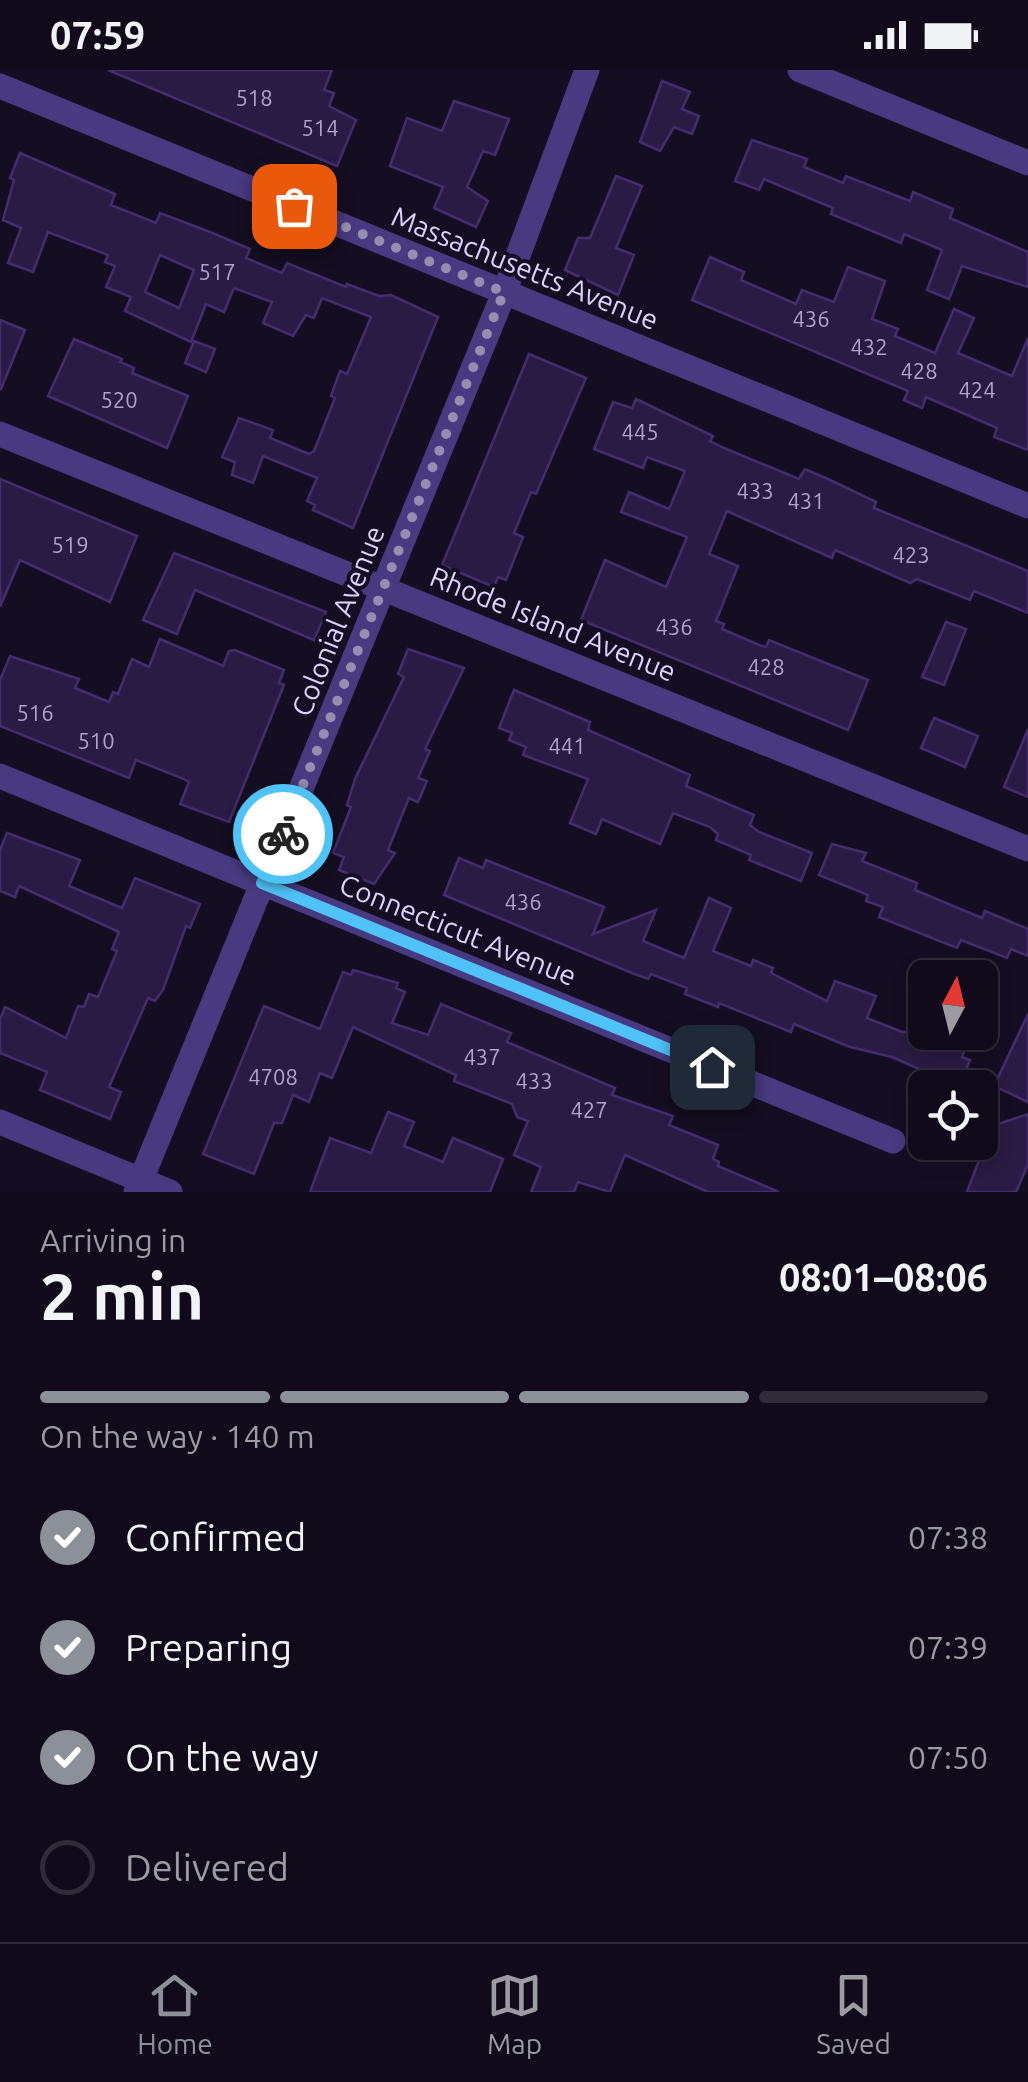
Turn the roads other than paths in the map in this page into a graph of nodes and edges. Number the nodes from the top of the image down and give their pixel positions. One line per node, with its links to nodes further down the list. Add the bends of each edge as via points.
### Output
1 (587, 70): 5 (street, Colonial Avenue)
2 (800, 70): 4 (street)
3 (0, 86): 5 (street, Massachusetts Avenue)
4 (1028, 164)
5 (504, 292): 7 (street, Massachusetts Avenue); 8 (street, Colonial Avenue)
6 (0, 434): 8 (street, Rhode Island Avenue)
7 (1028, 506)
8 (385, 588): 10 (street, Rhode Island Avenue); 11 (street, Colonial Avenue)
9 (0, 776): 11 (street, Connecticut Avenue)
10 (1028, 849)
11 (262, 883): 13 (street, Connecticut Avenue); 14 (street, Colonial Avenue)
12 (0, 1122): 14 (street)
13 (893, 1141)
14 (138, 1186): 15 (street)
15 (170, 1192)

